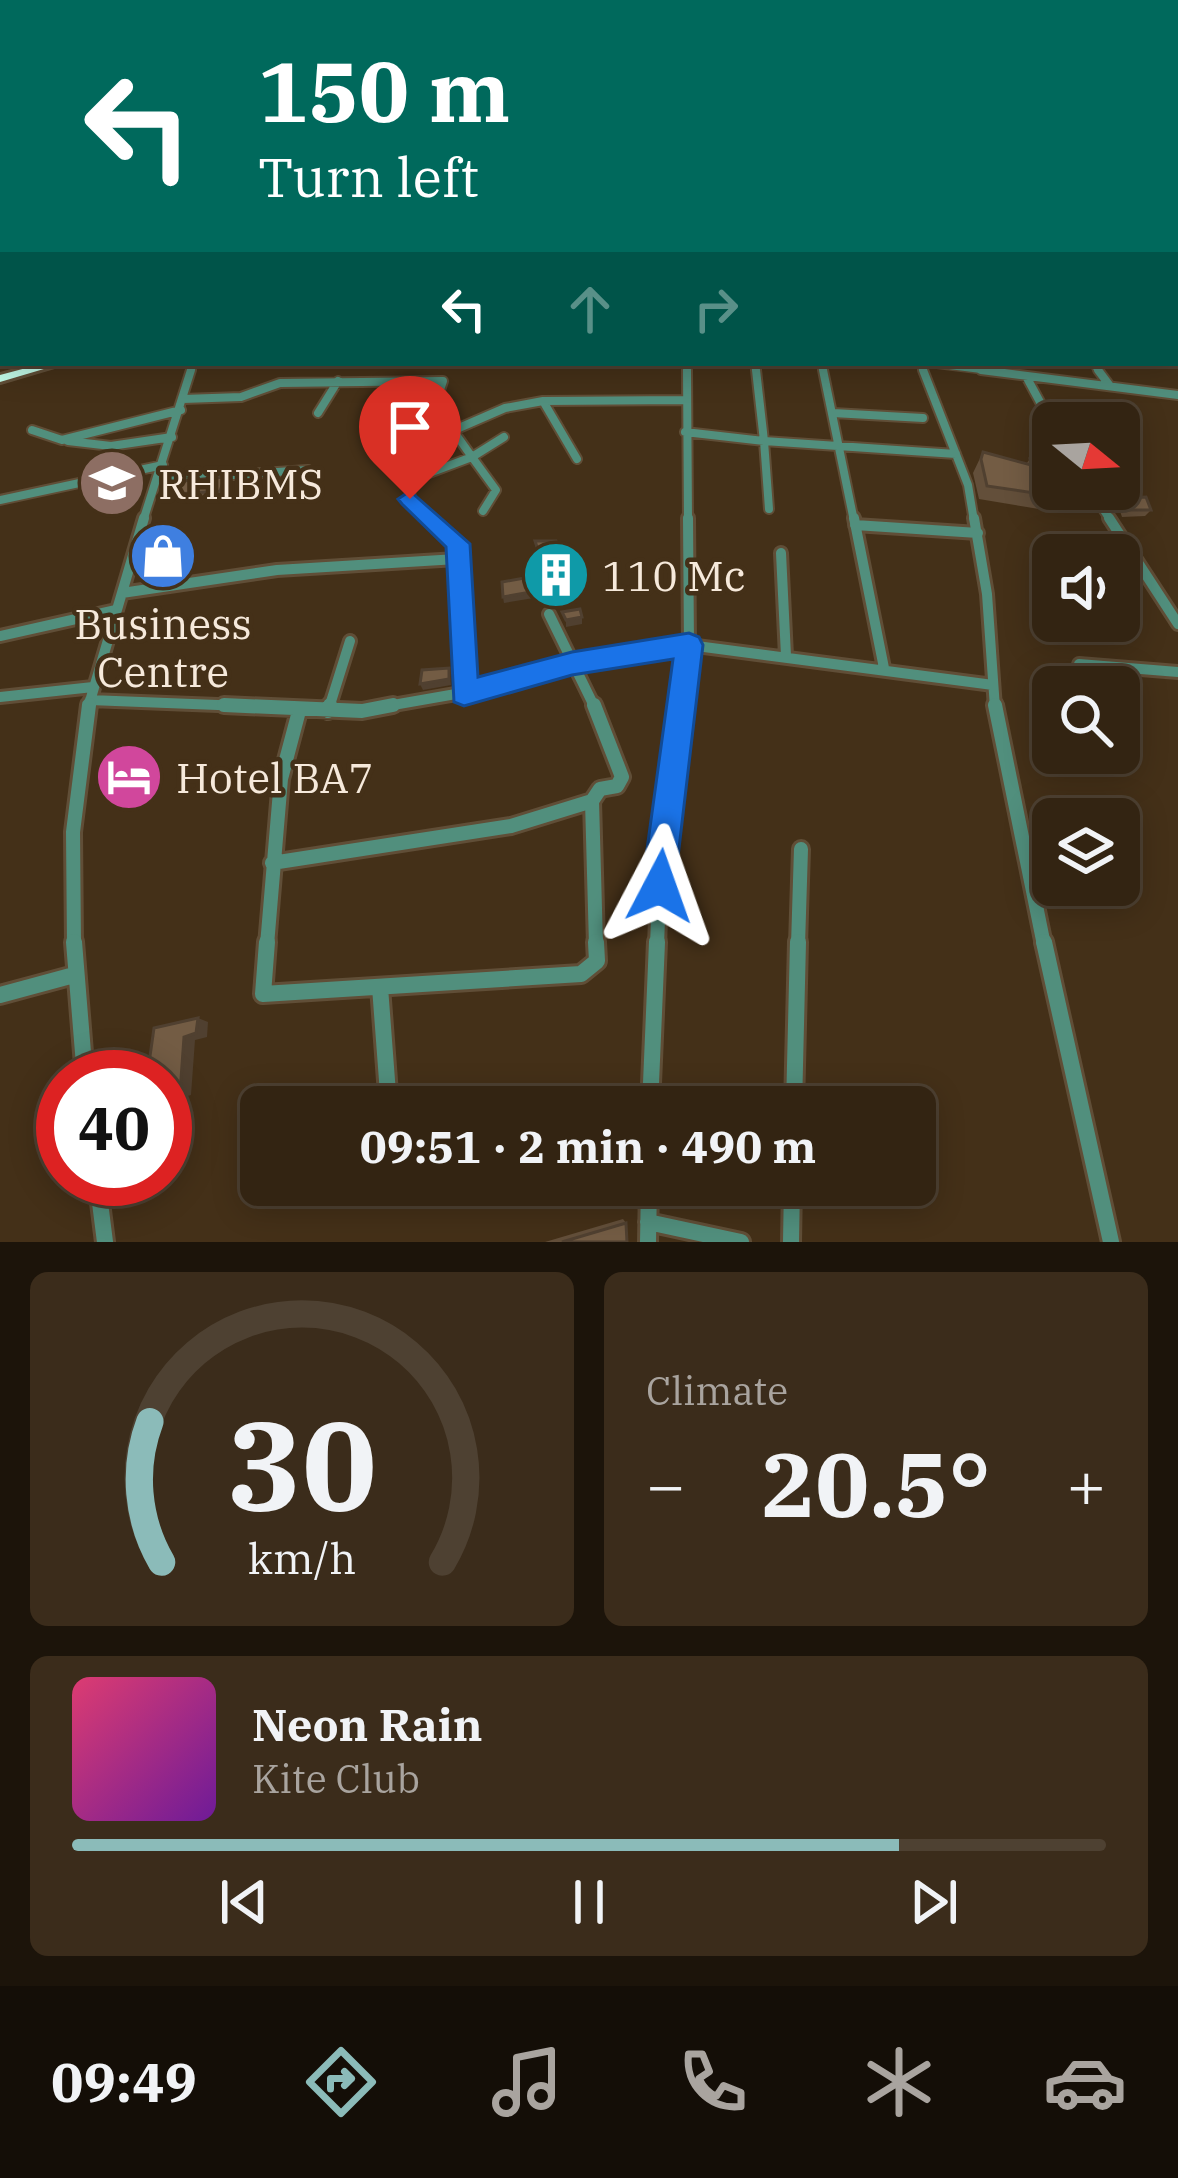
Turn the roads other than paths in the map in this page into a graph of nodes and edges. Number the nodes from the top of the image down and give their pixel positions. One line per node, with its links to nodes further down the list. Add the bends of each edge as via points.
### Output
1 (35, 366): 11 (highway)
2 (46, 366): 11 (highway)
3 (193, 366): 20 (street)
4 (445, 366): 14 (street)
5 (687, 366): 17 (street)
6 (755, 366): 31 (street)
7 (823, 366): 23 (street)
8 (923, 366): 33 (street)
9 (943, 366): 12 (street)
10 (1094, 366): 15 (street)
11 (0, 377)
12 (1027, 378): 15 (street); 19 (street)
13 (338, 381): 14 (street); 20 (street, via 274,383); 22 (street)
14 (443, 381): 26 (street, via 435,405)
15 (1110, 386): 16 (street)
16 (1176, 397)
17 (686, 400): 18 (street); 27 (street)
18 (543, 401): 26 (street); 35 (street)
19 (1040, 402)
20 (182, 405): 28 (street); 30 (street)
21 (405, 410): 39 (street)
22 (318, 413)
23 (833, 413): 24 (street); 32 (street)
24 (922, 418)
25 (32, 430): 30 (street)
26 (452, 431): 34 (street)
27 (685, 433): 31 (street); 54 (street)
28 (172, 437): 30 (street, via 111,446); 36 (street)
29 (505, 437): 34 (street)
30 (62, 440)
31 (764, 441): 32 (street); 41 (street)
32 (840, 447): 33 (street); 44 (street)
33 (956, 454): 45 (street)
34 (472, 457): 39 (street); 43 (street, via 496,490)
35 (577, 459)
36 (163, 465): 38 (street); 40 (street)
37 (308, 470): 38 (street)
38 (158, 480): 48 (street)
39 (408, 481): 47 (street, via 411,504 455,540)
40 (0, 500)
41 (769, 508)
42 (1104, 510): 51 (street)
43 (483, 511)
44 (855, 525): 45 (street); 58 (street)
45 (978, 532): 60 (street)
46 (781, 553): 55 (street)
47 (457, 559): 48 (street, via 277,570); 62 (street)
48 (122, 592): 49 (street)
49 (116, 610): 52 (street); 61 (street)
50 (549, 614): 56 (street)
51 (1178, 624)
52 (0, 637)
53 (350, 641): 65 (street)
54 (689, 645): 55 (street); 56 (street); 74 (street, via 662,844)
55 (786, 656): 58 (street)
56 (572, 664): 62 (street); 66 (street, via 622,777)
57 (1079, 664): 59 (street)
58 (884, 668): 60 (street)
59 (1178, 672)
60 (993, 685): 82 (street, via 1004,770)
61 (92, 693): 63 (street); 64 (street); 69 (street, via 69,874)
62 (464, 693): 65 (street)
63 (0, 697)
64 (298, 711): 65 (street); 68 (street)
65 (328, 712)
66 (592, 801): 68 (street, via 511,826); 70 (street, via 597,961 581,974)
67 (801, 849): 75 (street)
68 (272, 863): 70 (street, via 263,994)
69 (74, 975): 71 (street); 72 (street)
70 (380, 987): 73 (street)
71 (0, 995)
72 (82, 1050)
73 (387, 1086)
74 (651, 1086)
75 (795, 1086)
76 (100, 1206): 79 (street)
77 (791, 1206): 81 (street)
78 (648, 1232): 80 (street)
79 (105, 1242)
80 (741, 1242)
81 (790, 1242)
82 (1111, 1242)

